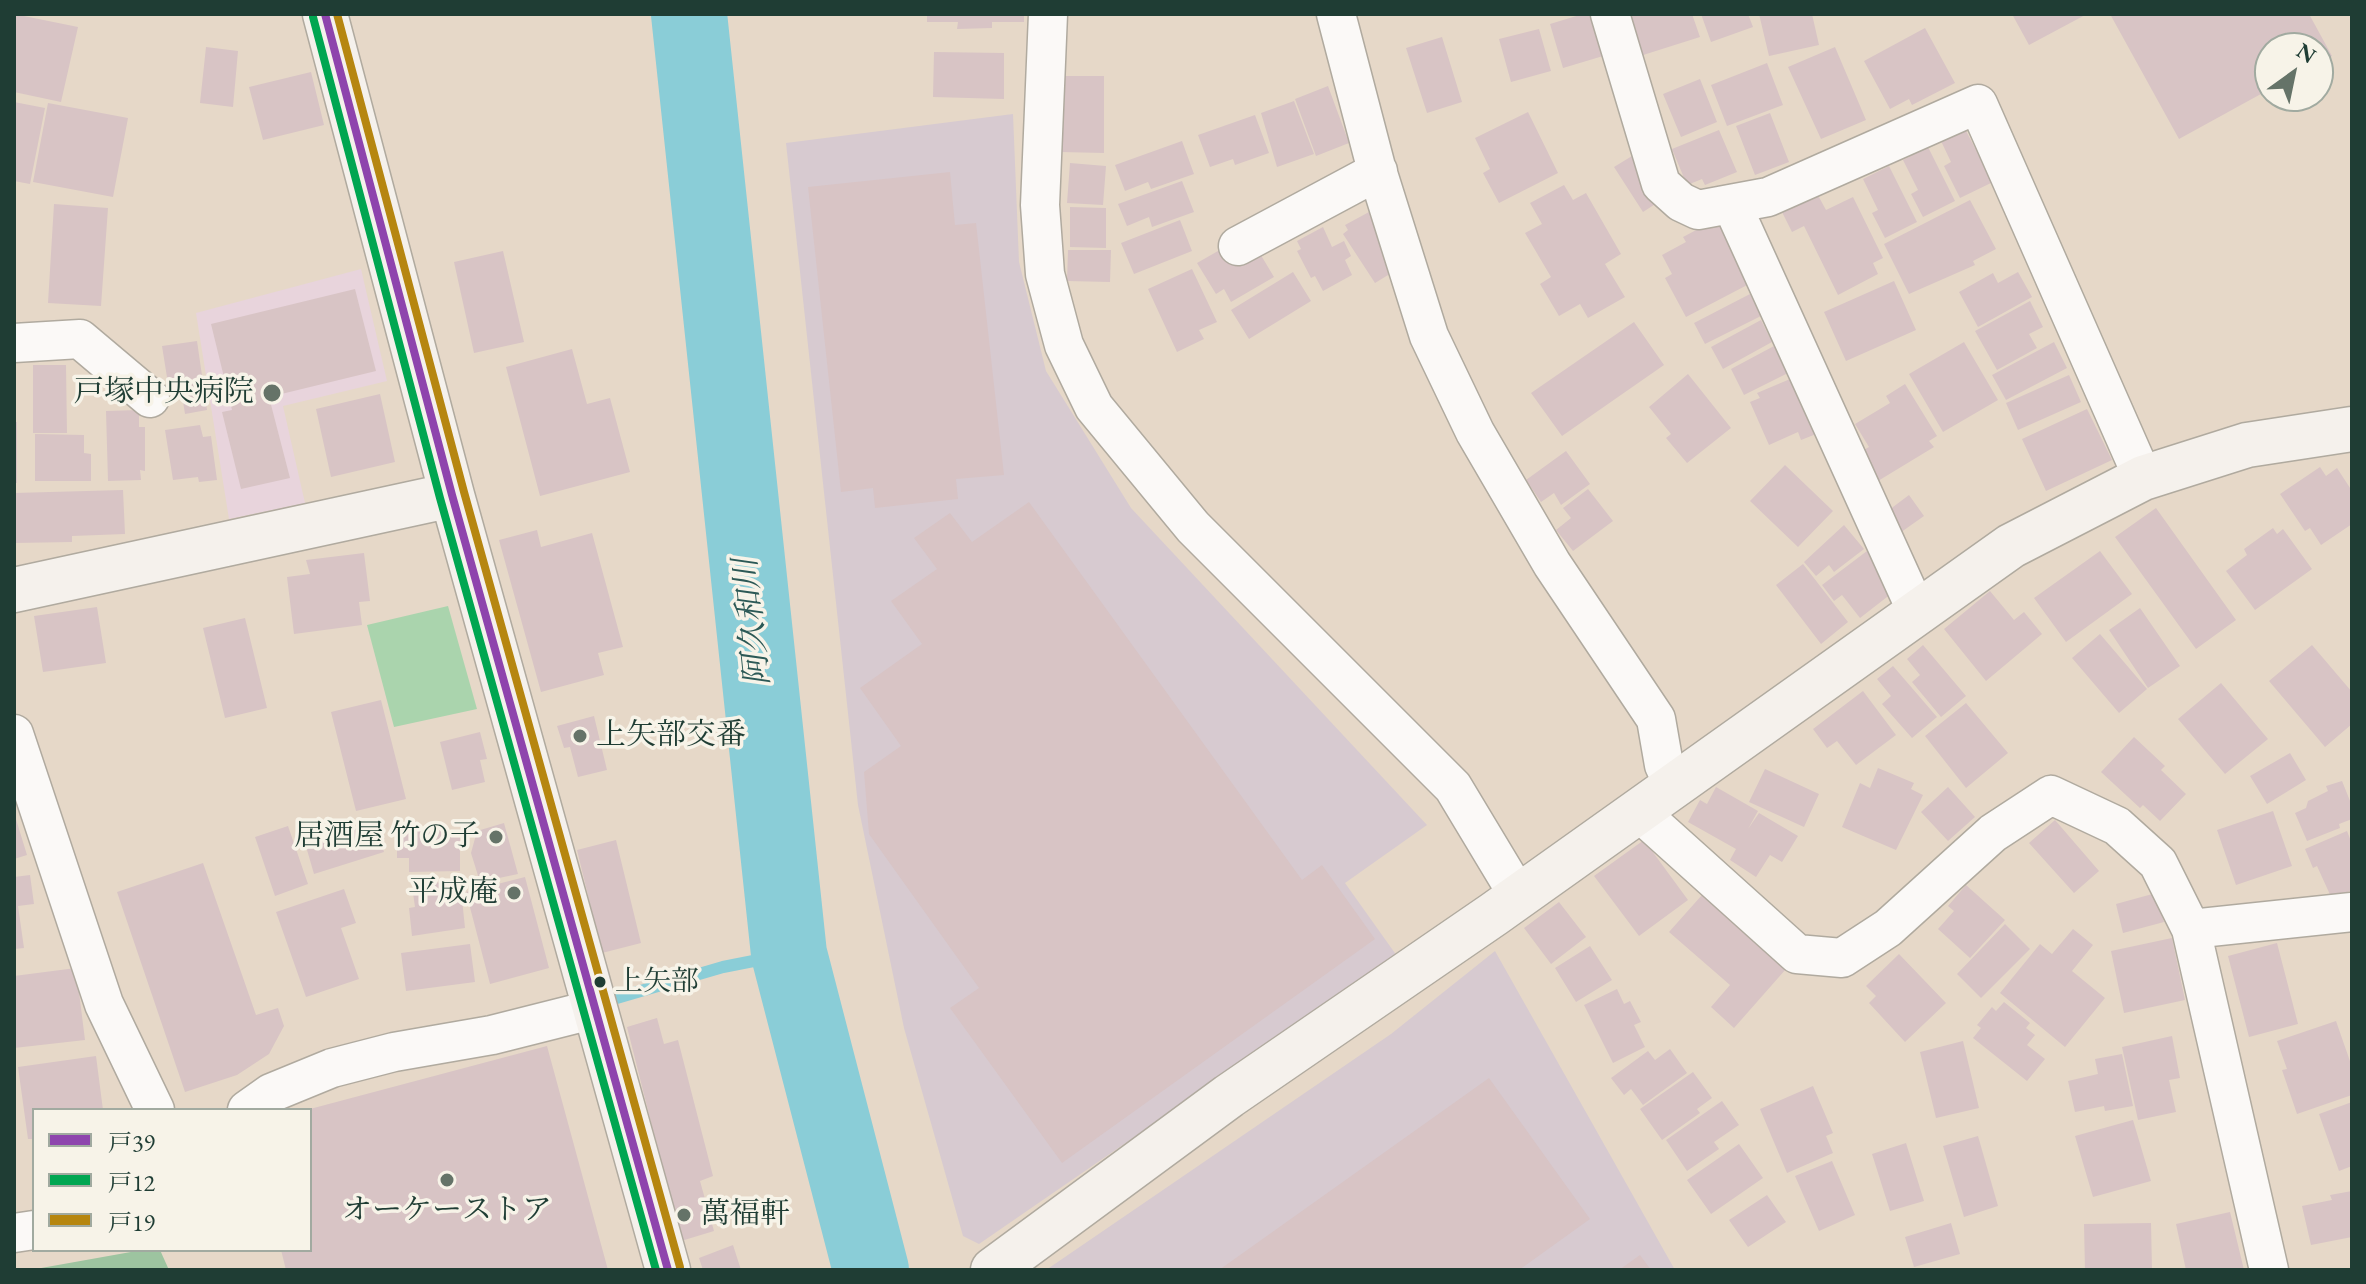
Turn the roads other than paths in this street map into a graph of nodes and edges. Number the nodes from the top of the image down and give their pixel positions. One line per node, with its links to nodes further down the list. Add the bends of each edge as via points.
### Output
1 (325, 14): 12 (street)
2 (1048, 14): 18 (street, via 1040,205 1045,274 1064,345 1094,407 1193,527 1453,787)
3 (1336, 14): 5 (street)
4 (1610, 14): 6 (street, via 1661,184 1698,210)
5 (1378, 171): 7 (street); 16 (street, via 1435,349 1475,432 1552,564 1656,719 1664,765)
6 (1732, 205): 11 (street, via 1768,197 1978,104); 14 (street)
7 (1238, 246)
8 (14, 343): 9 (street, via 80,339)
9 (150, 398)
10 (2352, 429): 11 (street, via 2247,445)
11 (2143, 478): 14 (street, via 2011,546)
12 (452, 495): 13 (street); 21 (street)
13 (14, 590)
14 (1917, 612): 16 (street)
15 (14, 734): 22 (street, via 104,1004)
16 (1674, 786): 17 (street)
17 (1638, 811): 18 (street); 20 (street, via 1797,954 1842,958 1888,928 1993,833 2051,795 2117,826 2158,863)
18 (1518, 895): 25 (street, via 1229,1096)
19 (2352, 912): 20 (street)
20 (2191, 929): 26 (street)
21 (595, 1009): 23 (street, via 332,1068 271,1093); 24 (street)
22 (154, 1108)
23 (250, 1108)
24 (668, 1270)
25 (993, 1270)
26 (2269, 1270)

